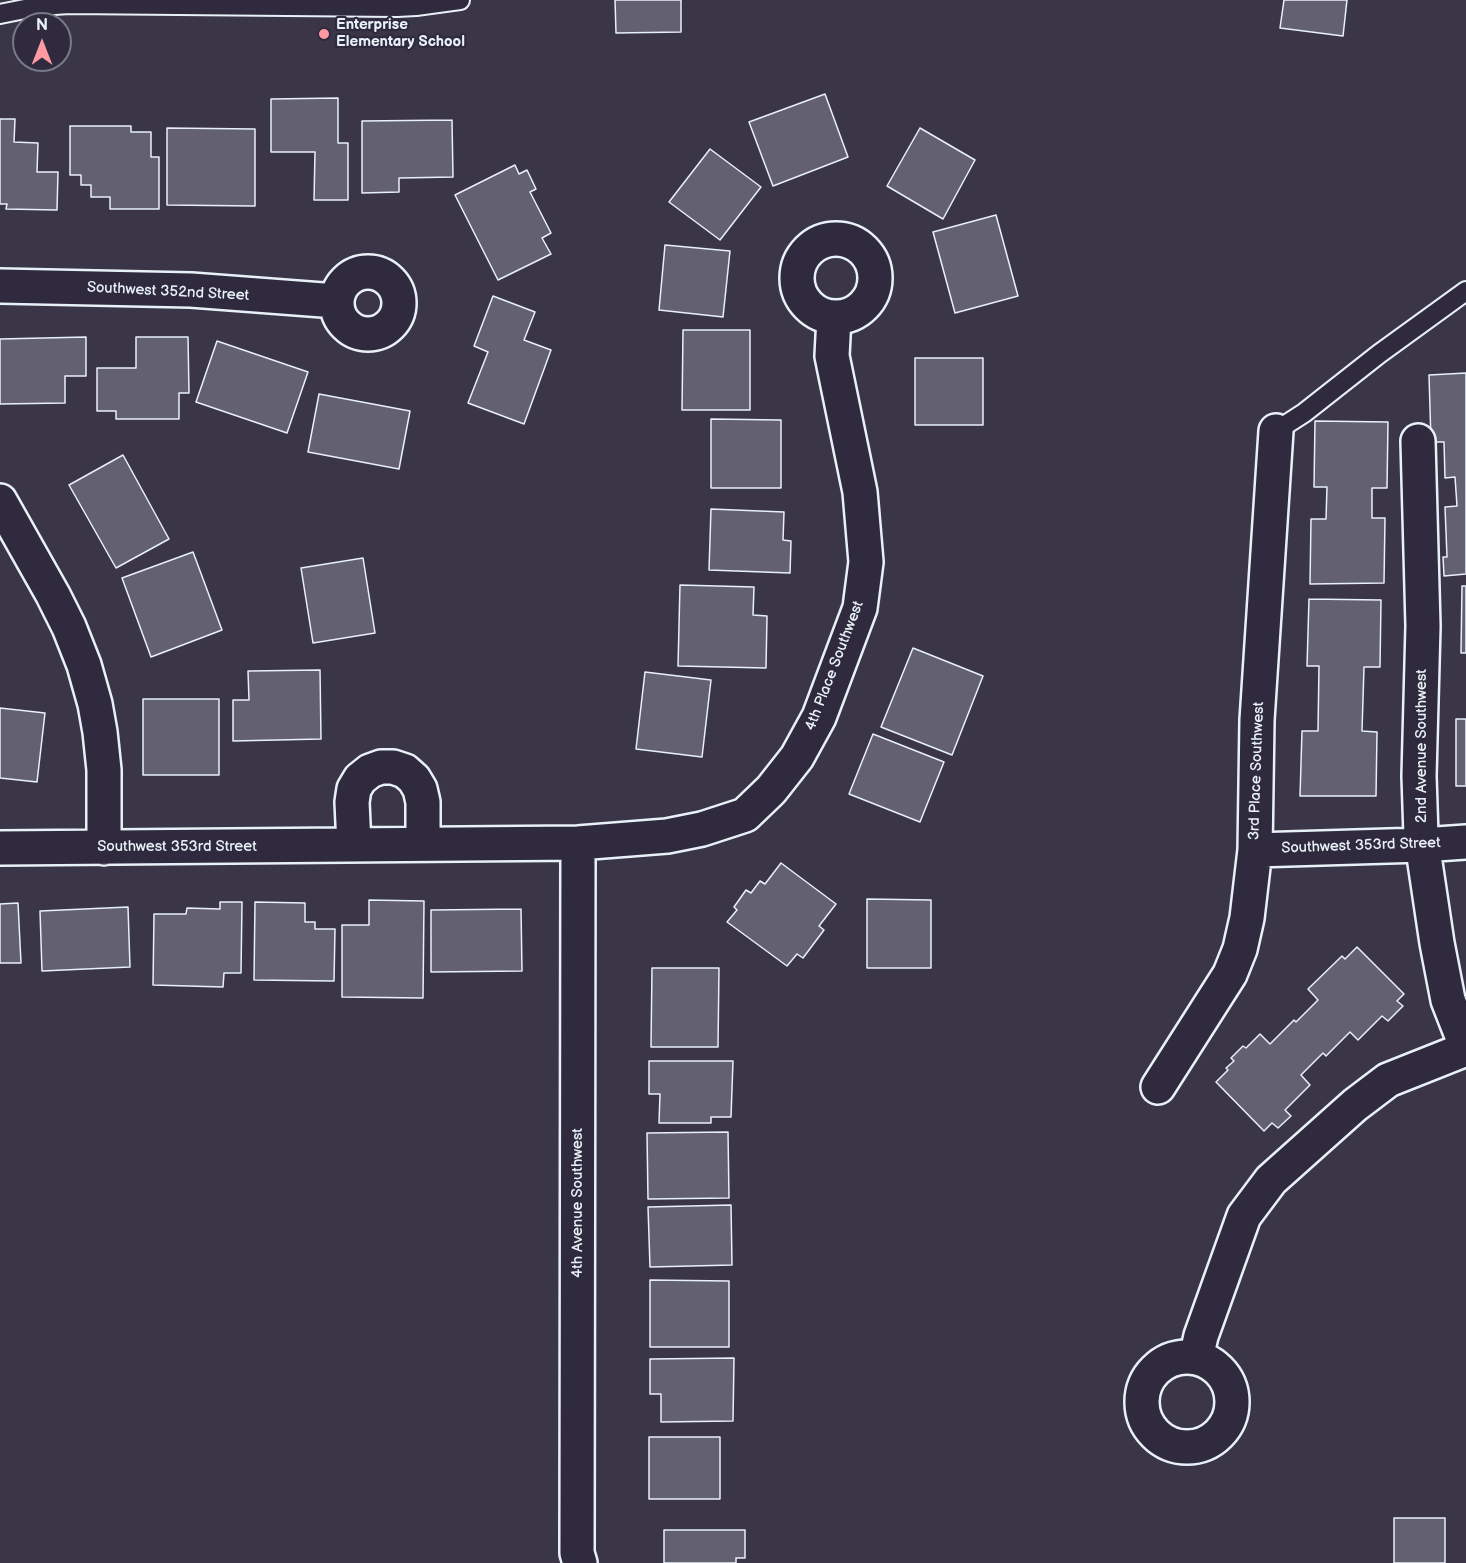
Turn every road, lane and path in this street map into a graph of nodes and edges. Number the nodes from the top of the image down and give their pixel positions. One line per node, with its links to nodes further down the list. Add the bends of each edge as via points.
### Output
1 (460, 0): 2 (lane, via 397,7)
2 (144, 2): 3 (lane, via 40,6)
3 (0, 14)
4 (0, 286): 6 (street, Southwest 352nd Street, via 191,290)
5 (1466, 291): 8 (lane)
6 (336, 301)
7 (834, 317): 11 (street, 4th Place Southwest, via 832,356 860,492 867,562 860,608 819,717 771,790)
8 (1276, 431): 19 (street, 3rd Place Southwest, via 1257,720)
9 (1419, 441): 16 (street, 2nd Avenue Southwest)
10 (0, 501): 18 (street, via 53,595 84,664 100,732)
11 (745, 815): 13 (street, Southwest 353rd Street, via 667,836)
12 (1466, 842): 16 (street, Southwest 353rd Street)
13 (578, 843): 14 (street, Southwest 353rd Street); 23 (street, 4th Avenue Southwest)
14 (423, 844): 15 (street, Southwest 353rd Street); 15 (street, via 420,789 405,771 381,767 360,778 354,789)
15 (354, 845): 18 (street, Southwest 353rd Street)
16 (1422, 845): 19 (street, Southwest 353rd Street); 20 (street, 2nd Avenue Southwest, via 1448,1000)
17 (0, 848): 18 (street, Southwest 353rd Street)
18 (104, 848)
19 (1255, 850): 21 (street, 3rd Place Southwest, via 1247,918 1230,974)
20 (1466, 1048): 22 (street, via 1388,1080 1271,1180 1244,1216)
21 (1158, 1087)
22 (1196, 1358)
23 (580, 1563)

